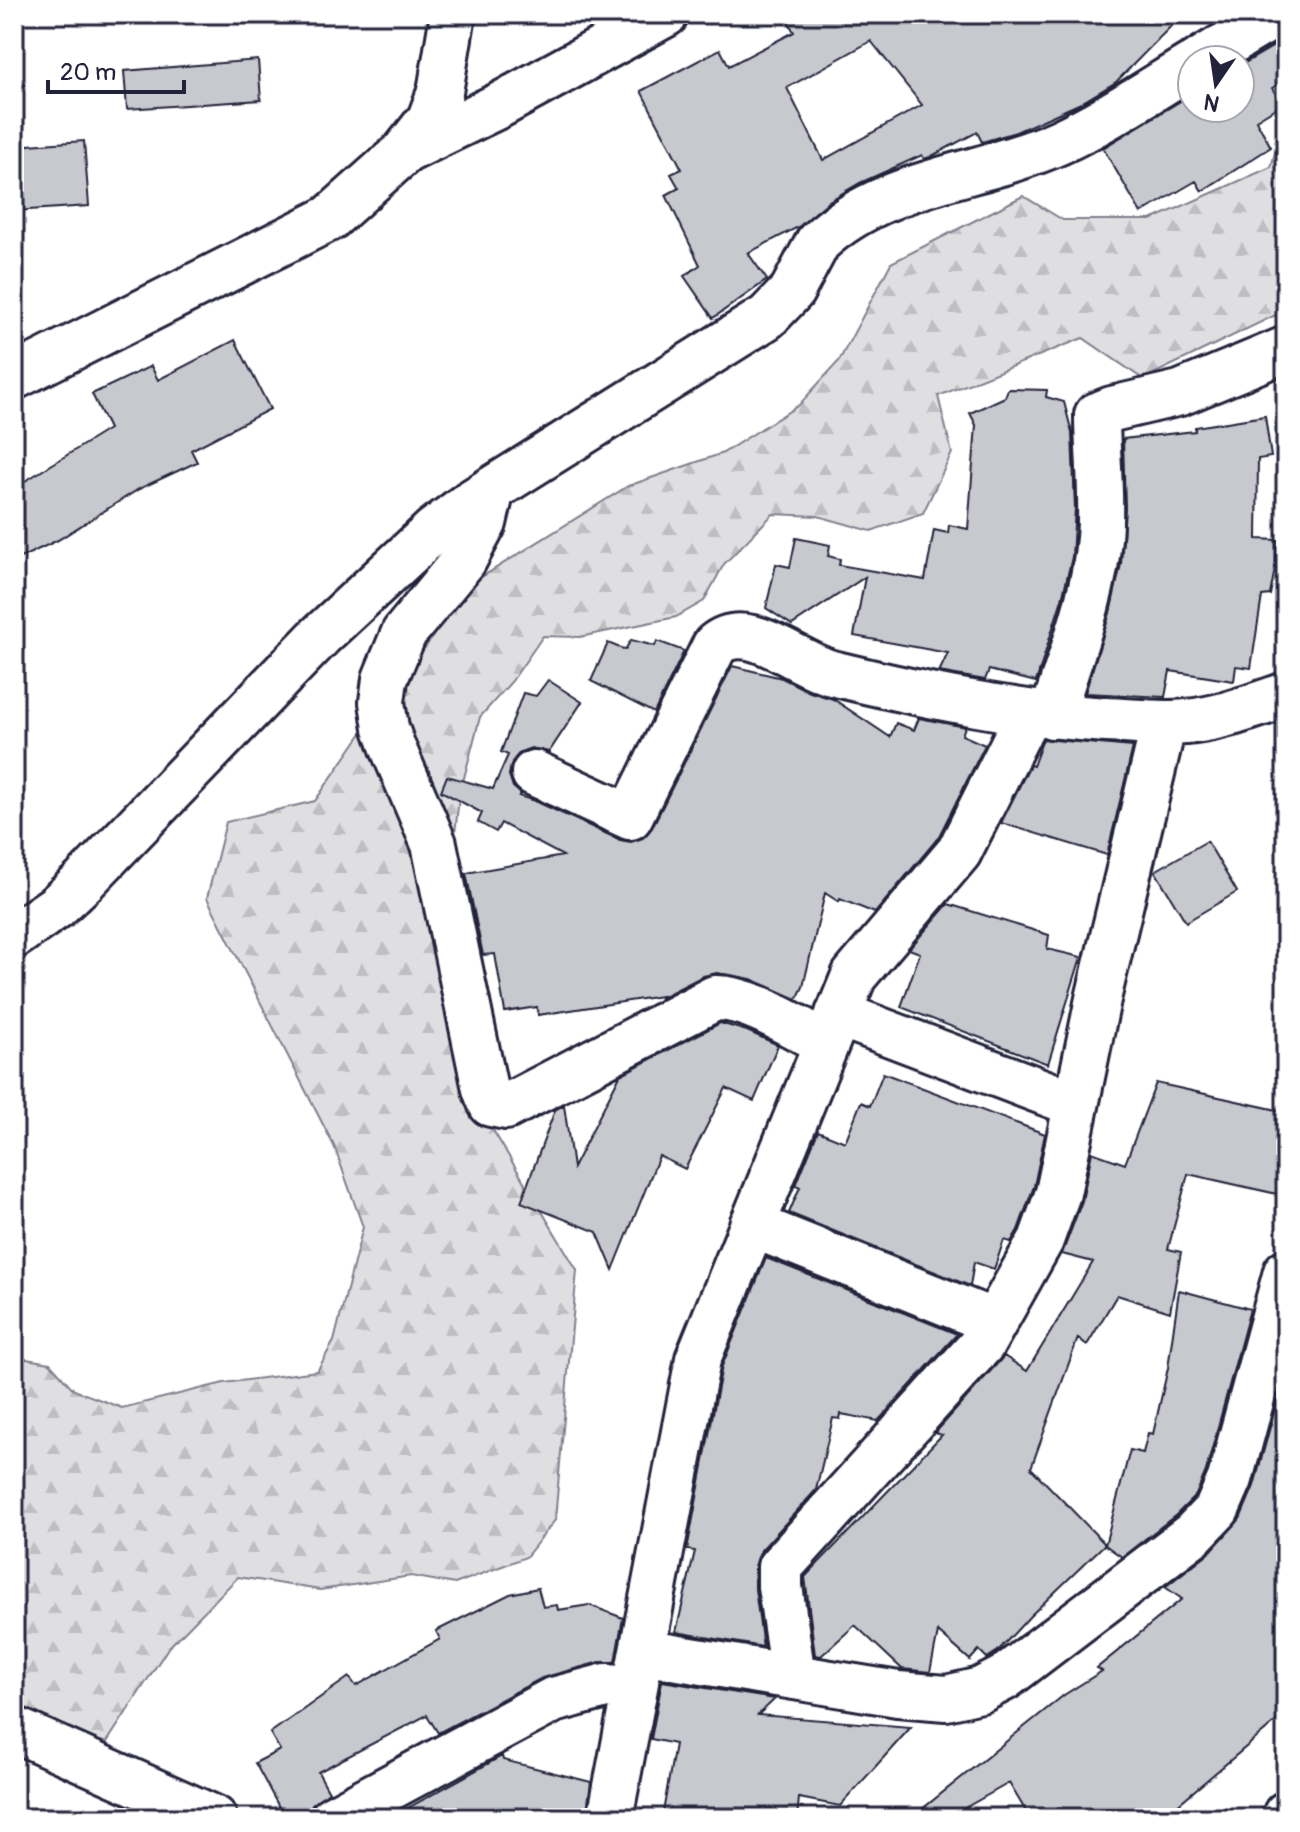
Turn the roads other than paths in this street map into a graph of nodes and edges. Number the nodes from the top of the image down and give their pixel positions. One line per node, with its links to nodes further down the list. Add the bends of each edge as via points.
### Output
1 (453, 14): 6 (street, via 440,92 430,119)
2 (666, 14): 6 (street)
3 (1277, 14): 4 (street)
4 (1227, 44)
5 (1176, 74): 9 (street, via 1059,142 893,194 857,213 818,242 792,291 767,317)
6 (405, 151): 8 (street, via 330,218)
7 (1284, 364): 12 (street, via 1097,415 1101,517 1093,579)
8 (14, 377)
9 (492, 489): 15 (street, via 433,531 321,635 84,881); 16 (street, via 484,523 464,560 404,633 385,679 382,702 393,748 434,844 491,1104 506,1107 715,998 730,997)
10 (1286, 676): 11 (street)
11 (1286, 695): 13 (street, via 1219,717)
12 (1040, 715): 13 (street); 14 (street, via 816,669 741,634 725,636 715,645 630,817); 16 (street, via 959,852 854,976)
13 (1164, 723): 17 (street)
14 (534, 773)
15 (14, 936)
16 (832, 1028): 17 (street); 18 (street)
17 (1075, 1104): 20 (street, via 1058,1193 1041,1240)
18 (752, 1225): 20 (street); 21 (street, via 698,1359)
19 (1286, 1272): 22 (street, via 1230,1479 1217,1509 1193,1534 981,1690 946,1698)
20 (994, 1322): 22 (street, via 959,1372 780,1567)
21 (638, 1670): 22 (street); 25 (street, via 606,1686 553,1700); 26 (street)
22 (793, 1677)
23 (14, 1729): 24 (street)
24 (214, 1818)
25 (333, 1818)
26 (610, 1818)

